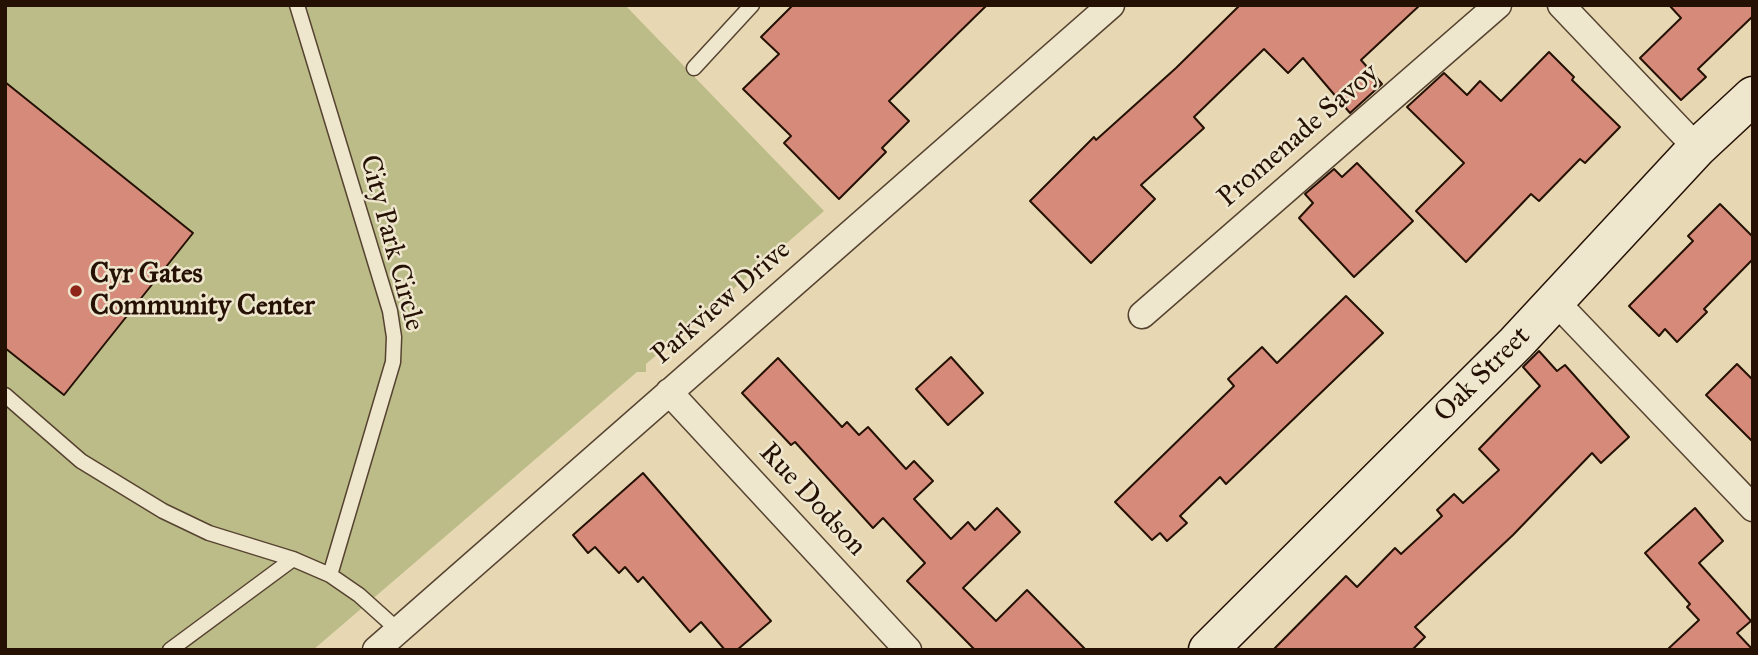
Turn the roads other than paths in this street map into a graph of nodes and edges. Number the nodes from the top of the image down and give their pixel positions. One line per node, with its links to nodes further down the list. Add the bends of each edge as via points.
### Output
1 (297, 5): 15 (lane, City Park Circle, via 375,258 394,337 393,362)
2 (752, 5): 6 (lane)
3 (1111, 5): 11 (street, Parkview Drive)
4 (1498, 5): 10 (street, Promenade Savoy)
5 (1560, 5): 8 (street)
6 (694, 68)
7 (1753, 96): 8 (main road, Oak Street)
8 (1697, 148): 9 (main road, Oak Street)
9 (1556, 302): 13 (street); 20 (main road, Oak Street)
10 (1142, 315)
11 (669, 392): 16 (street, Parkview Drive); 19 (street, Rue Dodson)
12 (5, 396): 14 (lane, via 81,461 163,511 209,533)
13 (1753, 508)
14 (293, 559): 15 (lane); 17 (lane)
15 (330, 575): 16 (lane)
16 (398, 630): 18 (street, Parkview Drive)
17 (170, 650)
18 (376, 650)
19 (908, 650)
20 (1208, 650)

